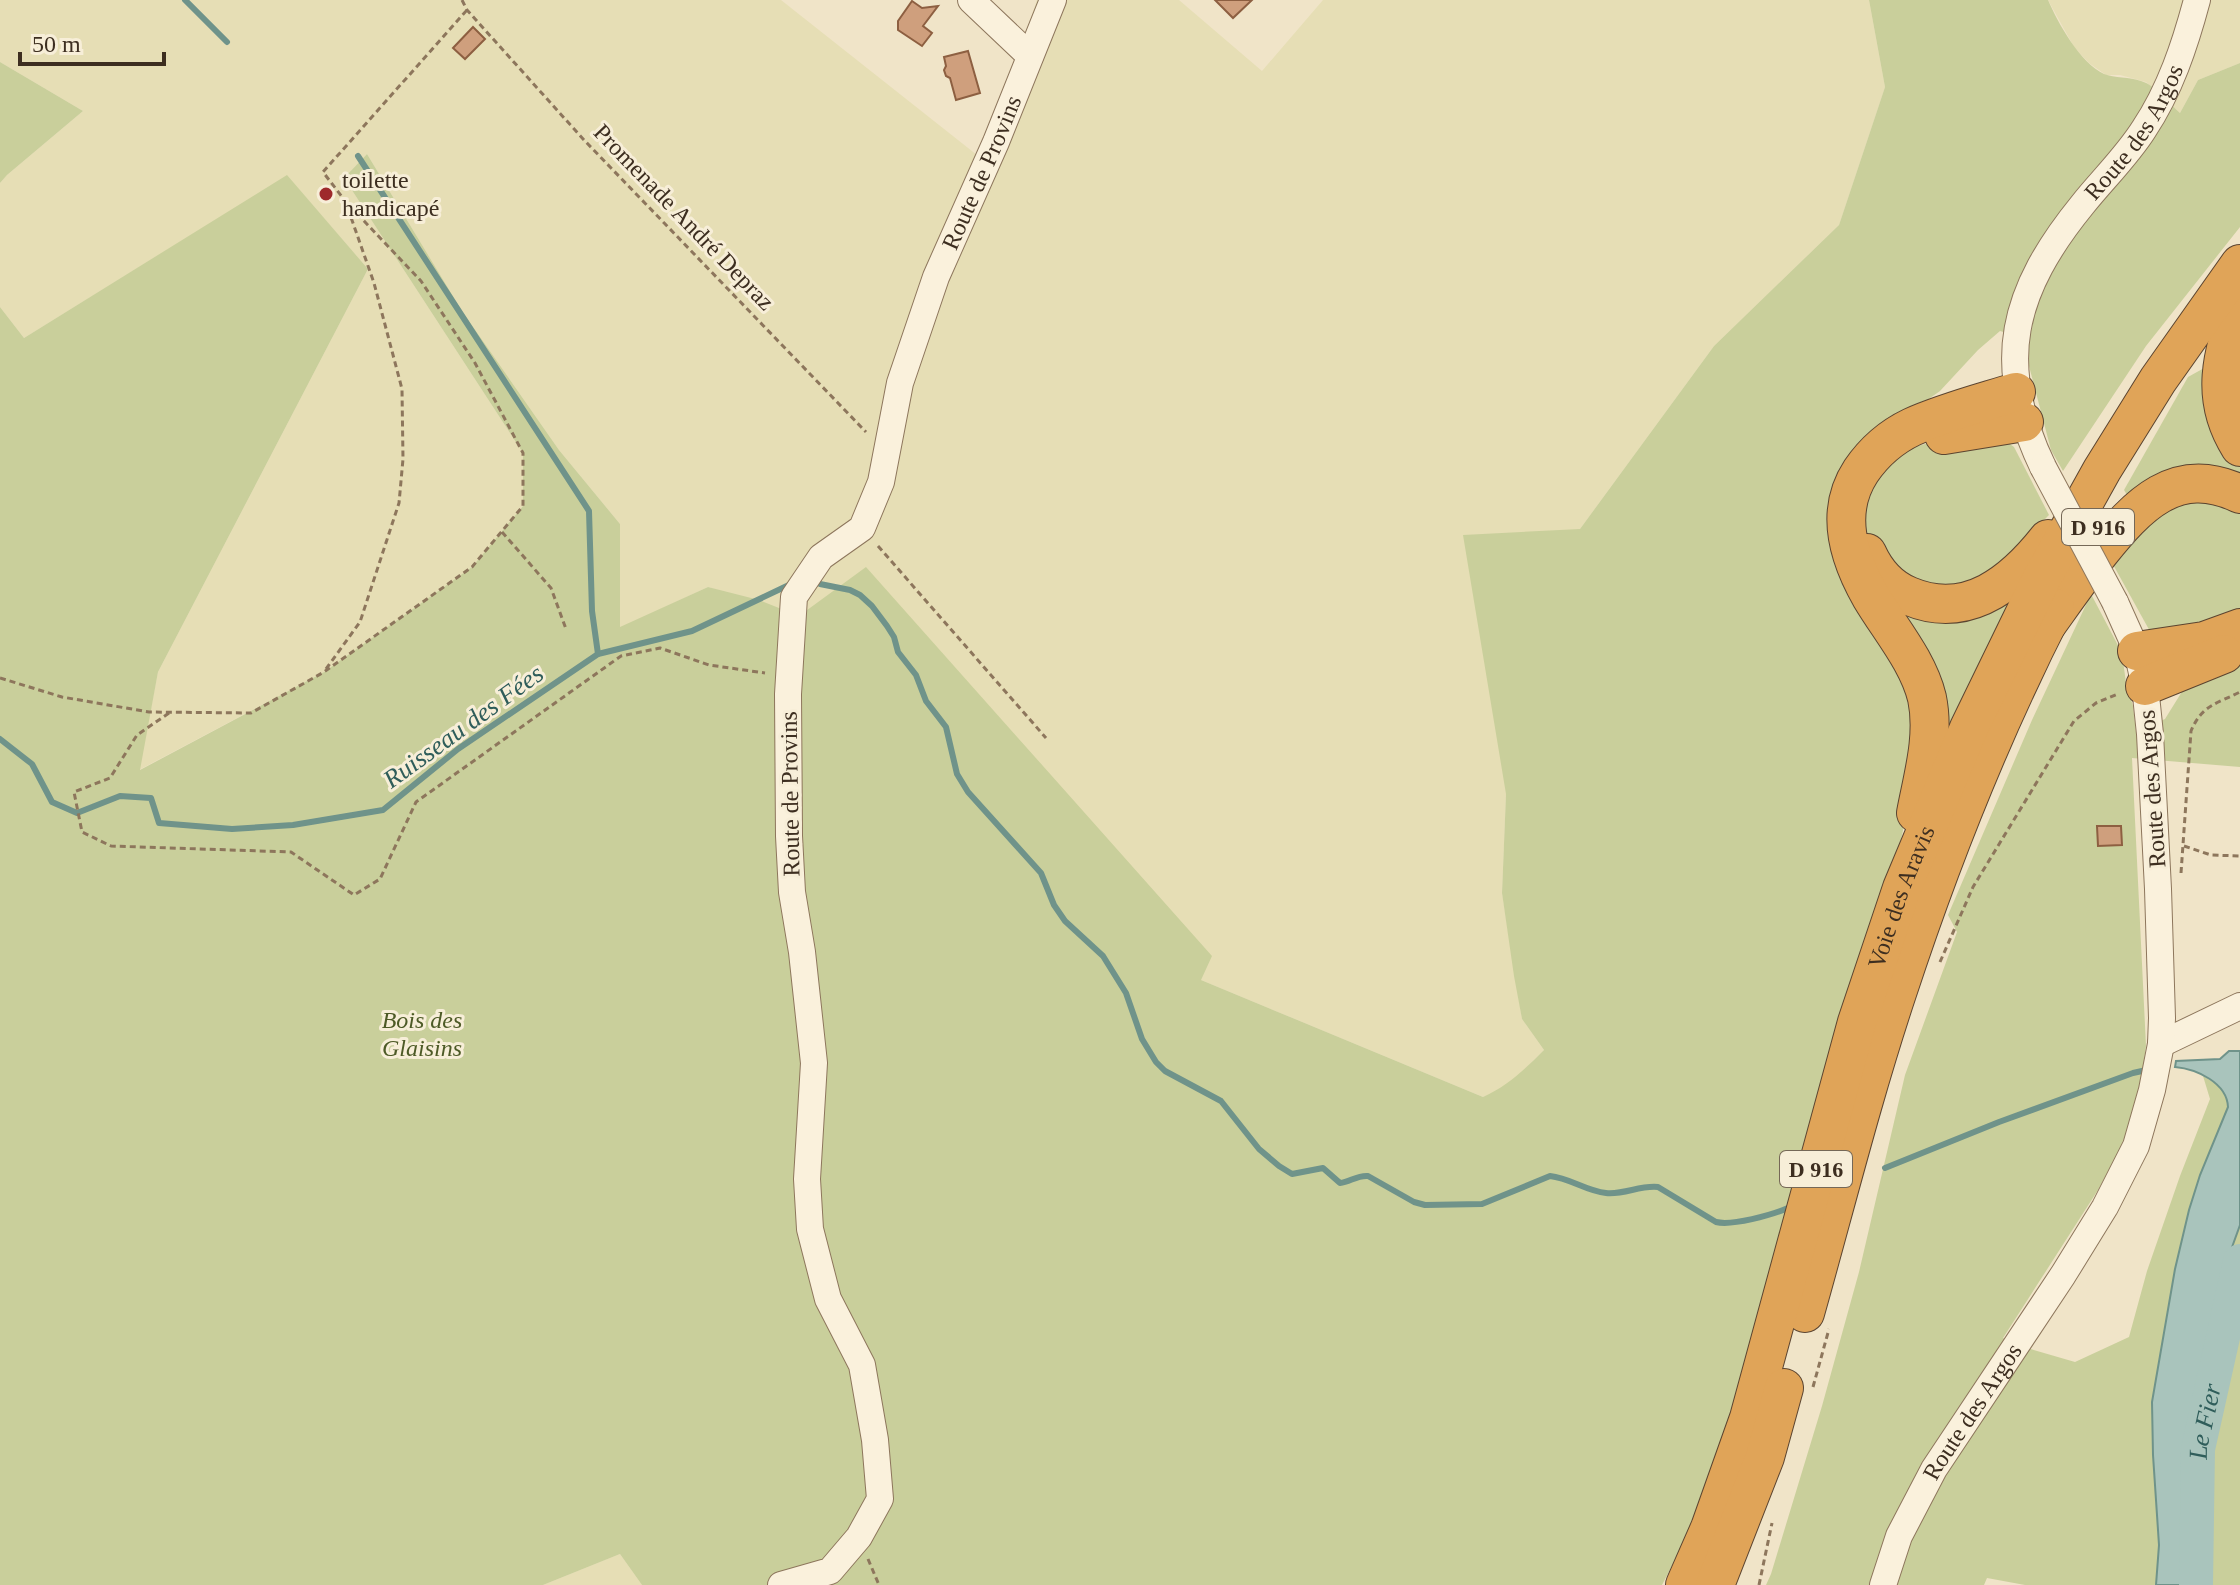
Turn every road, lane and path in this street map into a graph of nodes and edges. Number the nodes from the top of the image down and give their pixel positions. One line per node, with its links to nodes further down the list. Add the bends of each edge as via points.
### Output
1 (462, 0): 5 (path, Promenade André Depraz)
2 (971, 0): 6 (street)
3 (1053, 0): 6 (street, Route de Provins)
4 (2197, 0): 11 (street, Route des Argos, via 2156,110 2046,254 2031,285 2015,338)
5 (467, 10): 7 (path, via 323,172); 13 (path, Promenade André Depraz, via 584,140)
6 (1030, 56): 13 (street, Route de Provins, via 936,277 900,383)
7 (346, 202): 17 (path, via 421,281 475,363 523,453 523,506); 23 (path, via 402,389 403,459 399,503 360,622)
8 (2240, 264): 14 (highway, Voie des Aravis / D 916)
9 (2240, 271): 18 (highway, Voie des Aravis / D 916)
10 (2240, 304): 12 (highway, via 2220,379 2225,414)
11 (2020, 407): 14 (highway, via 1917,442 1879,472 1866,495 1862,529 1872,563 1886,582 1913,598 1943,605 1988,594 2028,563); 22 (street, Route des Argos, bridge, via 2043,467 2115,602); 31 (highway, via 1940,416 1897,435 1867,463 1847,500 1852,555 1913,664 1929,708 1927,756)
12 (2240, 447)
13 (887, 453): 16 (street, Route de Provins)
14 (2102, 470): 31 (highway, Voie des Aravis / D 916, via 2009,643)
15 (2240, 494): 18 (highway, via 2201,484 2151,498 2116,533)
16 (862, 528): 24 (street, Route de Provins, via 821,557 794,597); 28 (path)
17 (502, 532): 20 (path, via 551,588); 23 (path, via 472,567)
18 (2045, 627): 41 (highway, Voie des Aravis / D 916, via 1953,837 1897,993 1765,1457)
19 (2240, 628): 22 (highway)
20 (566, 629)
21 (2240, 647): 22 (highway)
22 (2141, 669): 32 (street, Route des Argos); 33 (path, via 2116,694 2074,721 1973,887)
23 (324, 672): 27 (path, via 251,713)
24 (789, 676): 27 (path, via 709,665 660,648 621,656 416,802 380,879 354,895 291,852 111,846 82,832 74,792 110,778 137,735); 39 (street, Route de Provins, via 792,892 814,1063 807,1179 810,1229 828,1299 862,1365 880,1499 859,1537 830,1571)
25 (0, 678): 27 (path, via 62,697)
26 (2240, 692): 29 (path, via 2210,704 2191,731)
27 (171, 712)
28 (1046, 738)
29 (2184, 846): 30 (path, via 2211,855); 32 (path, via 2182,872)
30 (2240, 856)
31 (1902, 888): 40 (highway, Voie des Aravis / D 916, via 1857,1022 1749,1418)
32 (2158, 889): 35 (street, Route des Argos)
33 (1936, 970)
34 (2240, 1006): 35 (street)
35 (2161, 1044): 43 (street, Route des Argos, via 2136,1146 2105,1207 1934,1469 1899,1536)
36 (1832, 1319): 37 (path)
37 (1811, 1391)
38 (1773, 1514): 42 (path)
39 (781, 1585)
40 (1685, 1585)
41 (1715, 1585)
42 (1759, 1585)
43 (1883, 1585)

